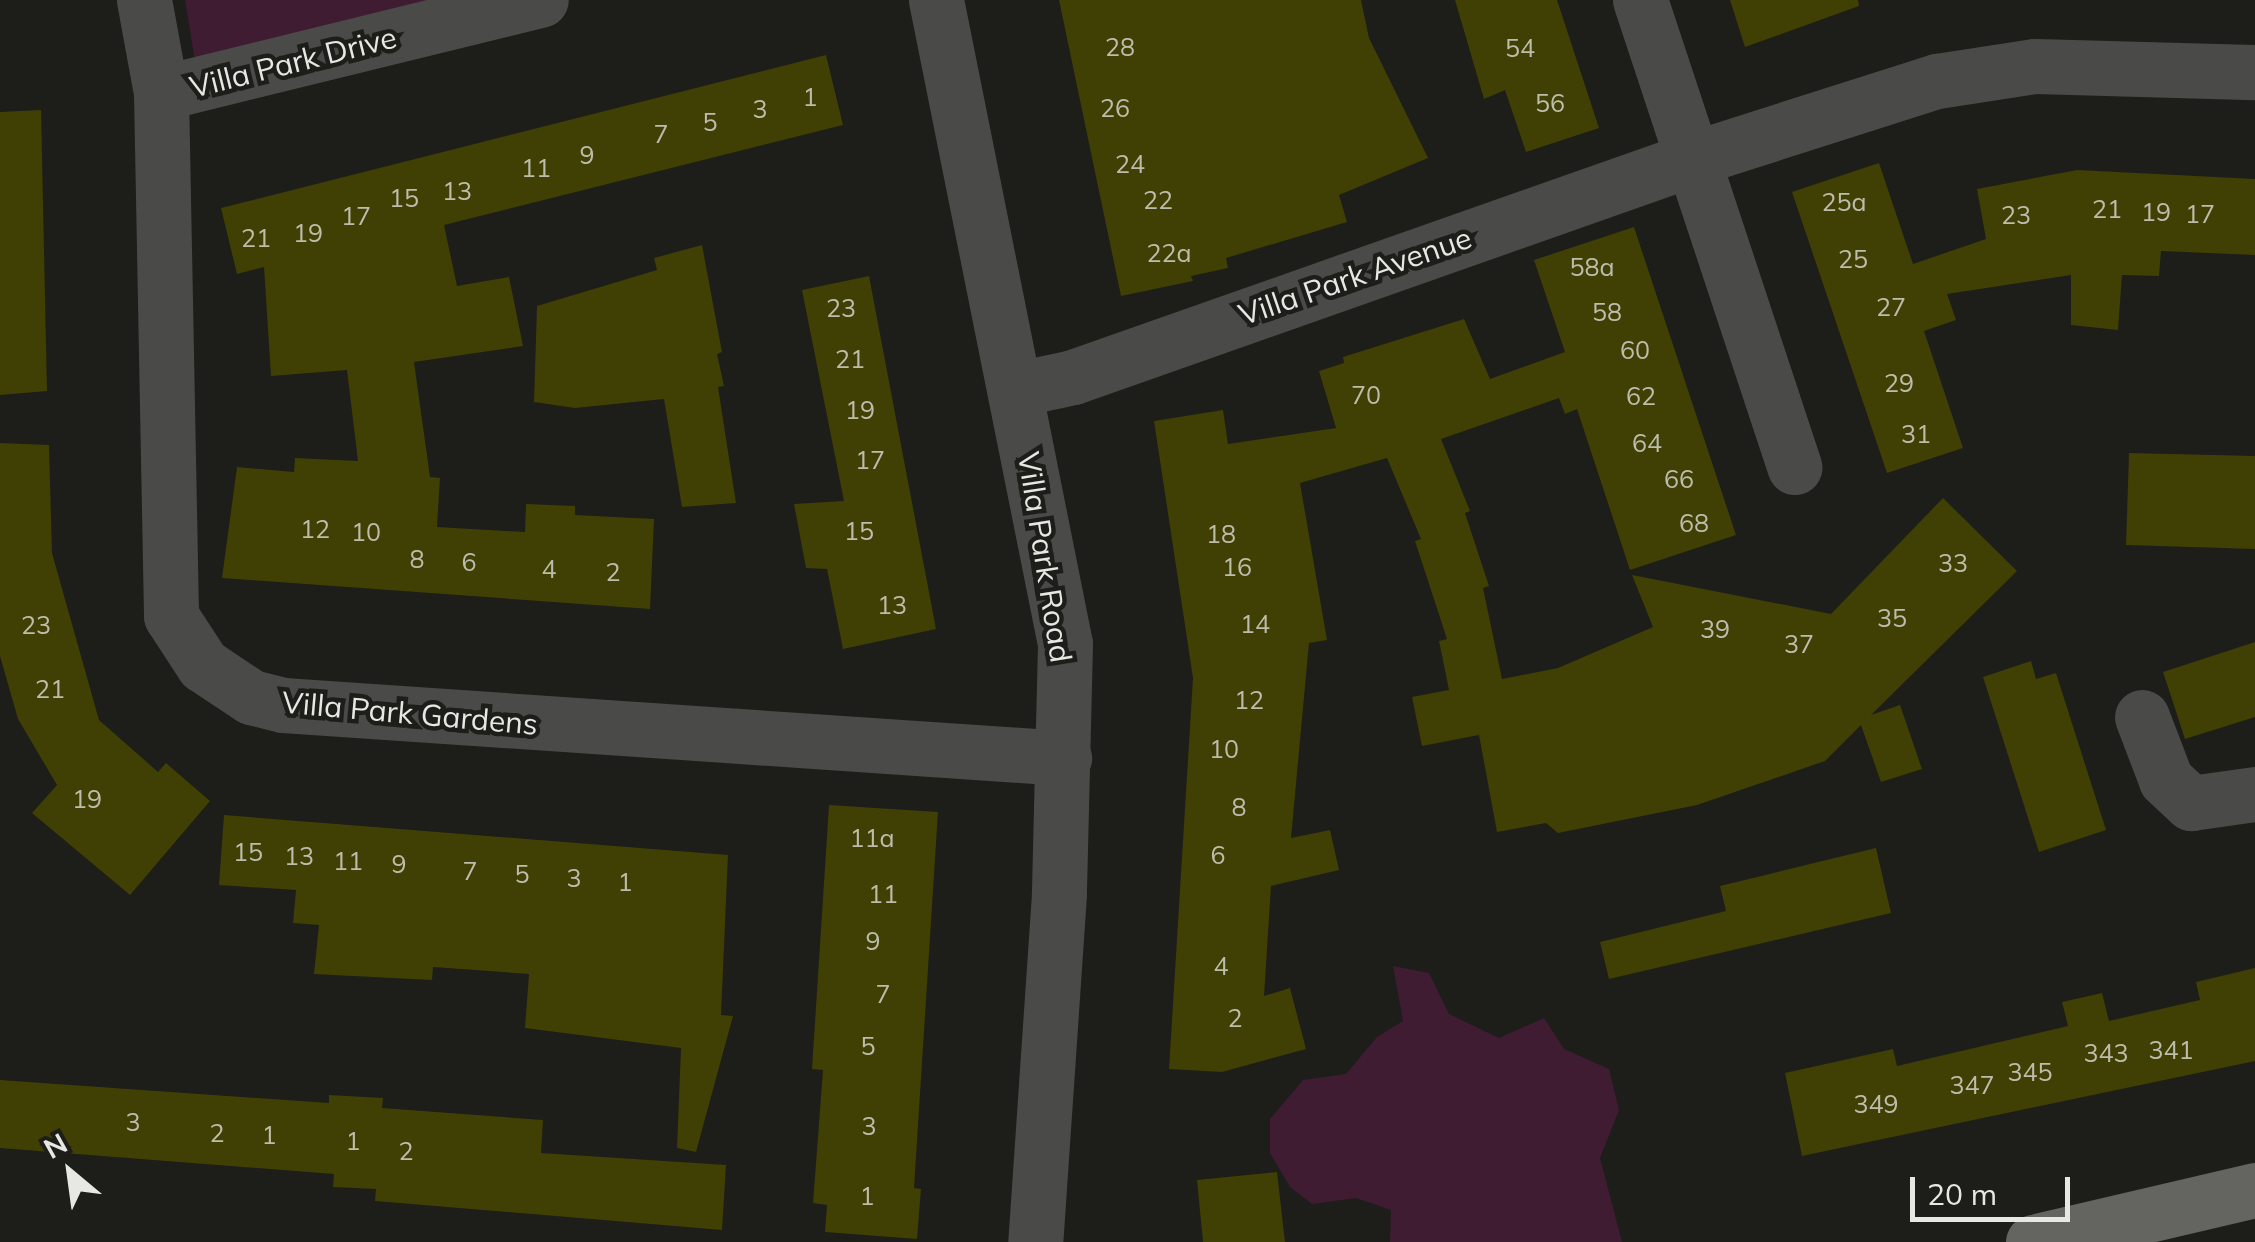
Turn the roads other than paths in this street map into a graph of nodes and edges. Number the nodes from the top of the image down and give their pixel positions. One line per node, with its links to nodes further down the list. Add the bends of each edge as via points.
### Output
1 (144, 0): 6 (street, Villa Park Gardens)
2 (541, 0): 6 (street, Villa Park Drive)
3 (936, 0): 8 (street, Villa Park Road)
4 (1640, 0): 7 (street)
5 (2255, 72): 7 (street, Villa Park Avenue, via 2109,65 1957,78)
6 (161, 93): 11 (street, Villa Park Gardens, via 171,616 185,645 229,686 283,705)
7 (1692, 159): 8 (street, Villa Park Avenue, via 1073,377); 9 (street)
8 (1017, 390): 11 (street, Villa Park Road, via 1065,644)
9 (1794, 467)
10 (2142, 718): 12 (street, via 2166,780 2190,803)
11 (1064, 758): 14 (street, Villa Park Road)
12 (2255, 794)
13 (2255, 1190): 15 (main road)
14 (1035, 1242)
15 (2034, 1242)

